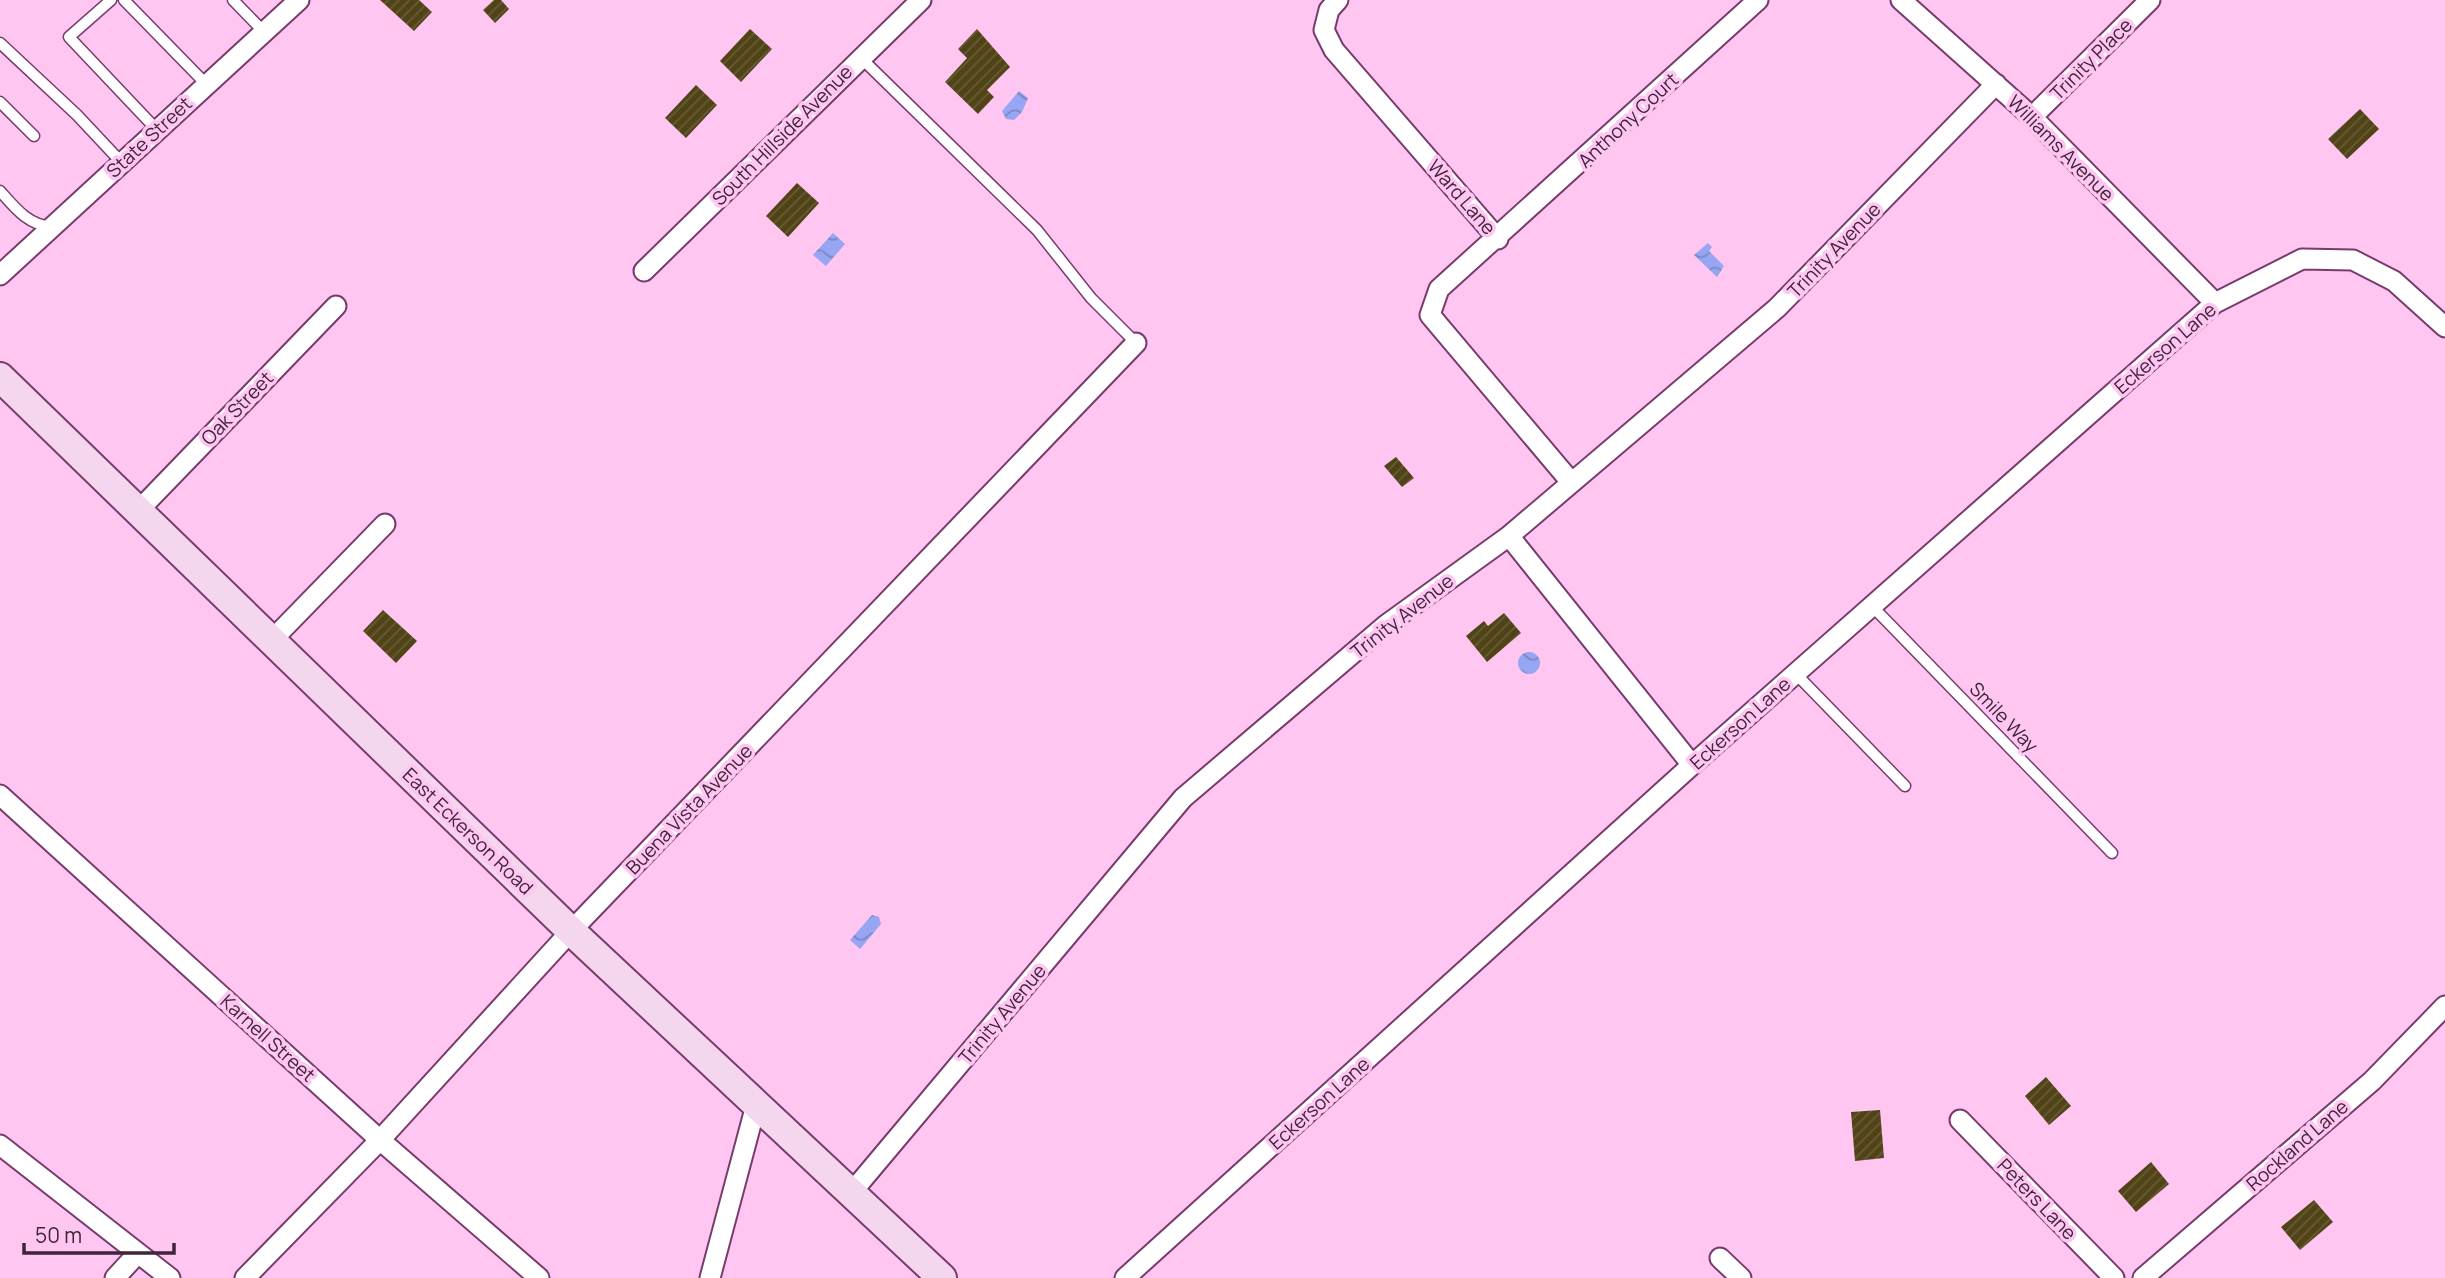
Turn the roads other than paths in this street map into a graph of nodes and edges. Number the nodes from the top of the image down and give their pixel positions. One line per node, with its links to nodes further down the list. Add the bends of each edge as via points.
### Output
1 (111, 0): 17 (lane, via 69,37)
2 (124, 0): 13 (lane)
3 (233, 0): 10 (lane)
4 (299, 0): 10 (street, State Street)
5 (921, 0): 12 (street, South Hillside Avenue)
6 (1338, 0): 22 (street, Ward Lane, via 1329,10 1324,30 1334,50)
7 (1758, 0): 22 (street, Anthony Court)
8 (1901, 0): 14 (street, Williams Avenue)
9 (2150, 0): 16 (street, Trinity Place)
10 (264, 32): 13 (street, State Street)
11 (0, 43): 19 (lane)
12 (860, 57): 23 (street, South Hillside Avenue); 28 (lane, via 1037,230 1091,298)
13 (206, 84): 17 (street, State Street)
14 (1996, 84): 16 (street, Williams Avenue); 30 (street, Trinity Avenue, via 1777,308)
15 (0, 102): 18 (lane)
16 (2032, 117): 25 (street, Williams Avenue)
17 (157, 130): 19 (street, State Street)
18 (34, 136)
19 (122, 163): 21 (street, State Street)
20 (0, 191): 21 (lane, via 33,223)
21 (52, 227): 24 (street, State Street)
22 (1498, 239): 30 (street, Ward Lane, via 1439,289 1430,315)
23 (644, 271)
24 (0, 275)
25 (2215, 303): 27 (street, Eckerson Lane, via 2302,259 2353,260 2394,281); 34 (street, Eckerson Lane)
26 (336, 306): 31 (street, Oak Street)
27 (2445, 327)
28 (1136, 343): 41 (street, Buena Vista Avenue)
29 (0, 377): 31 (street, East Eckerson Road)
30 (1571, 482): 33 (street, Trinity Avenue)
31 (138, 511): 35 (street, East Eckerson Road)
32 (385, 524): 35 (street)
33 (1509, 536): 37 (street); 47 (street, Trinity Avenue, via 1386,625 1183,798)
34 (1872, 606): 36 (street, Eckerson Lane); 40 (lane, Smile Way)
35 (272, 640): 41 (street, East Eckerson Road)
36 (1796, 674): 37 (street, Eckerson Lane); 38 (lane)
37 (1692, 765): 56 (street, Eckerson Lane)
38 (1905, 786)
39 (0, 795): 45 (street, Karnell Street)
40 (2112, 853)
41 (571, 931): 43 (street, East Eckerson Road); 45 (street, Buena Vista Avenue)
42 (2445, 1006): 59 (street, Rockland Lane, via 2372,1081)
43 (756, 1105): 47 (street, East Eckerson Road); 54 (street)
44 (1961, 1120): 58 (street, Peters Lane)
45 (380, 1140): 52 (street, Buena Vista Avenue); 53 (street, Karnell Street)
46 (0, 1145): 48 (street)
47 (852, 1192): 55 (street, East Eckerson Road)
48 (138, 1253): 50 (street); 51 (street)
49 (1720, 1258): 57 (street)
50 (115, 1278)
51 (170, 1278)
52 (245, 1278)
53 (539, 1278)
54 (710, 1278)
55 (942, 1278)
56 (1125, 1278)
57 (1741, 1278)
58 (2114, 1278)
59 (2143, 1278)

